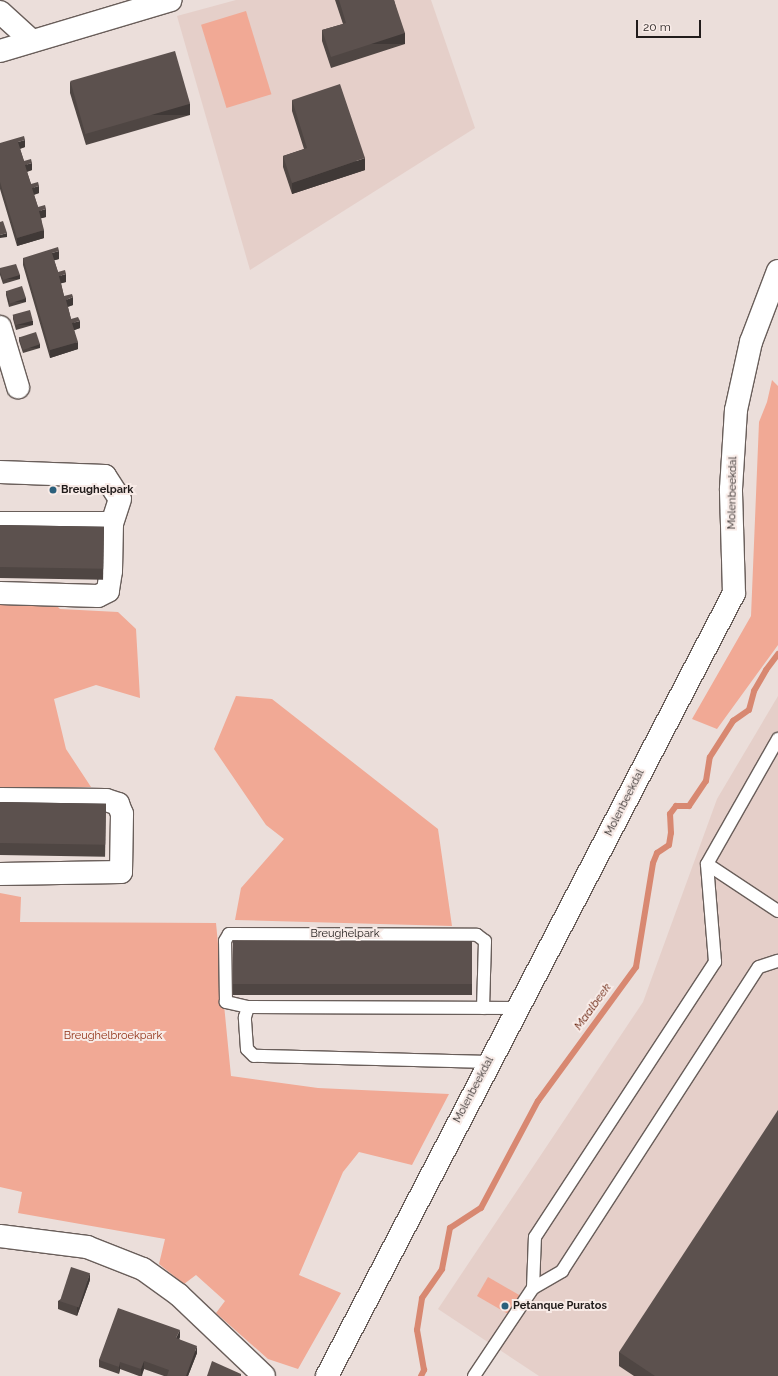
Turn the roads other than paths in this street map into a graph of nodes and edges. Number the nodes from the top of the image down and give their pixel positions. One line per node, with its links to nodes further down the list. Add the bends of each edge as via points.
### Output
1 (171, 0): 3 (street)
2 (0, 12): 3 (street)
3 (32, 41): 4 (street)
4 (0, 51)
5 (778, 271): 20 (street, Molenbeekdal, via 751,342 736,410 731,490 734,593)
6 (0, 327): 7 (street)
7 (18, 387)
8 (0, 472): 10 (street, via 105,476 120,499)
9 (0, 522): 10 (street)
10 (112, 523): 11 (street, via 108,591 98,596)
11 (0, 593)
12 (778, 739): 14 (lane)
13 (0, 799): 15 (street, via 106,800 118,804 122,814 121,872)
14 (707, 864): 16 (lane); 23 (lane, via 715,962 535,1237)
15 (0, 874)
16 (778, 911)
17 (778, 961): 23 (lane, via 759,967 562,1271)
18 (248, 1007): 19 (lane, Breughelpark); 19 (lane, Breughelpark, via 226,1002 225,941 229,934 476,936 485,941); 21 (lane, via 245,1017 247,1049 254,1056)
19 (483, 1008): 20 (lane, Breughelpark)
20 (518, 1008): 21 (street, Molenbeekdal)
21 (489, 1062): 25 (street, Molenbeekdal)
22 (0, 1236): 24 (street, via 87,1248 143,1269 179,1295)
23 (532, 1288): 26 (lane)
24 (264, 1376)
25 (327, 1376)
26 (474, 1376)

